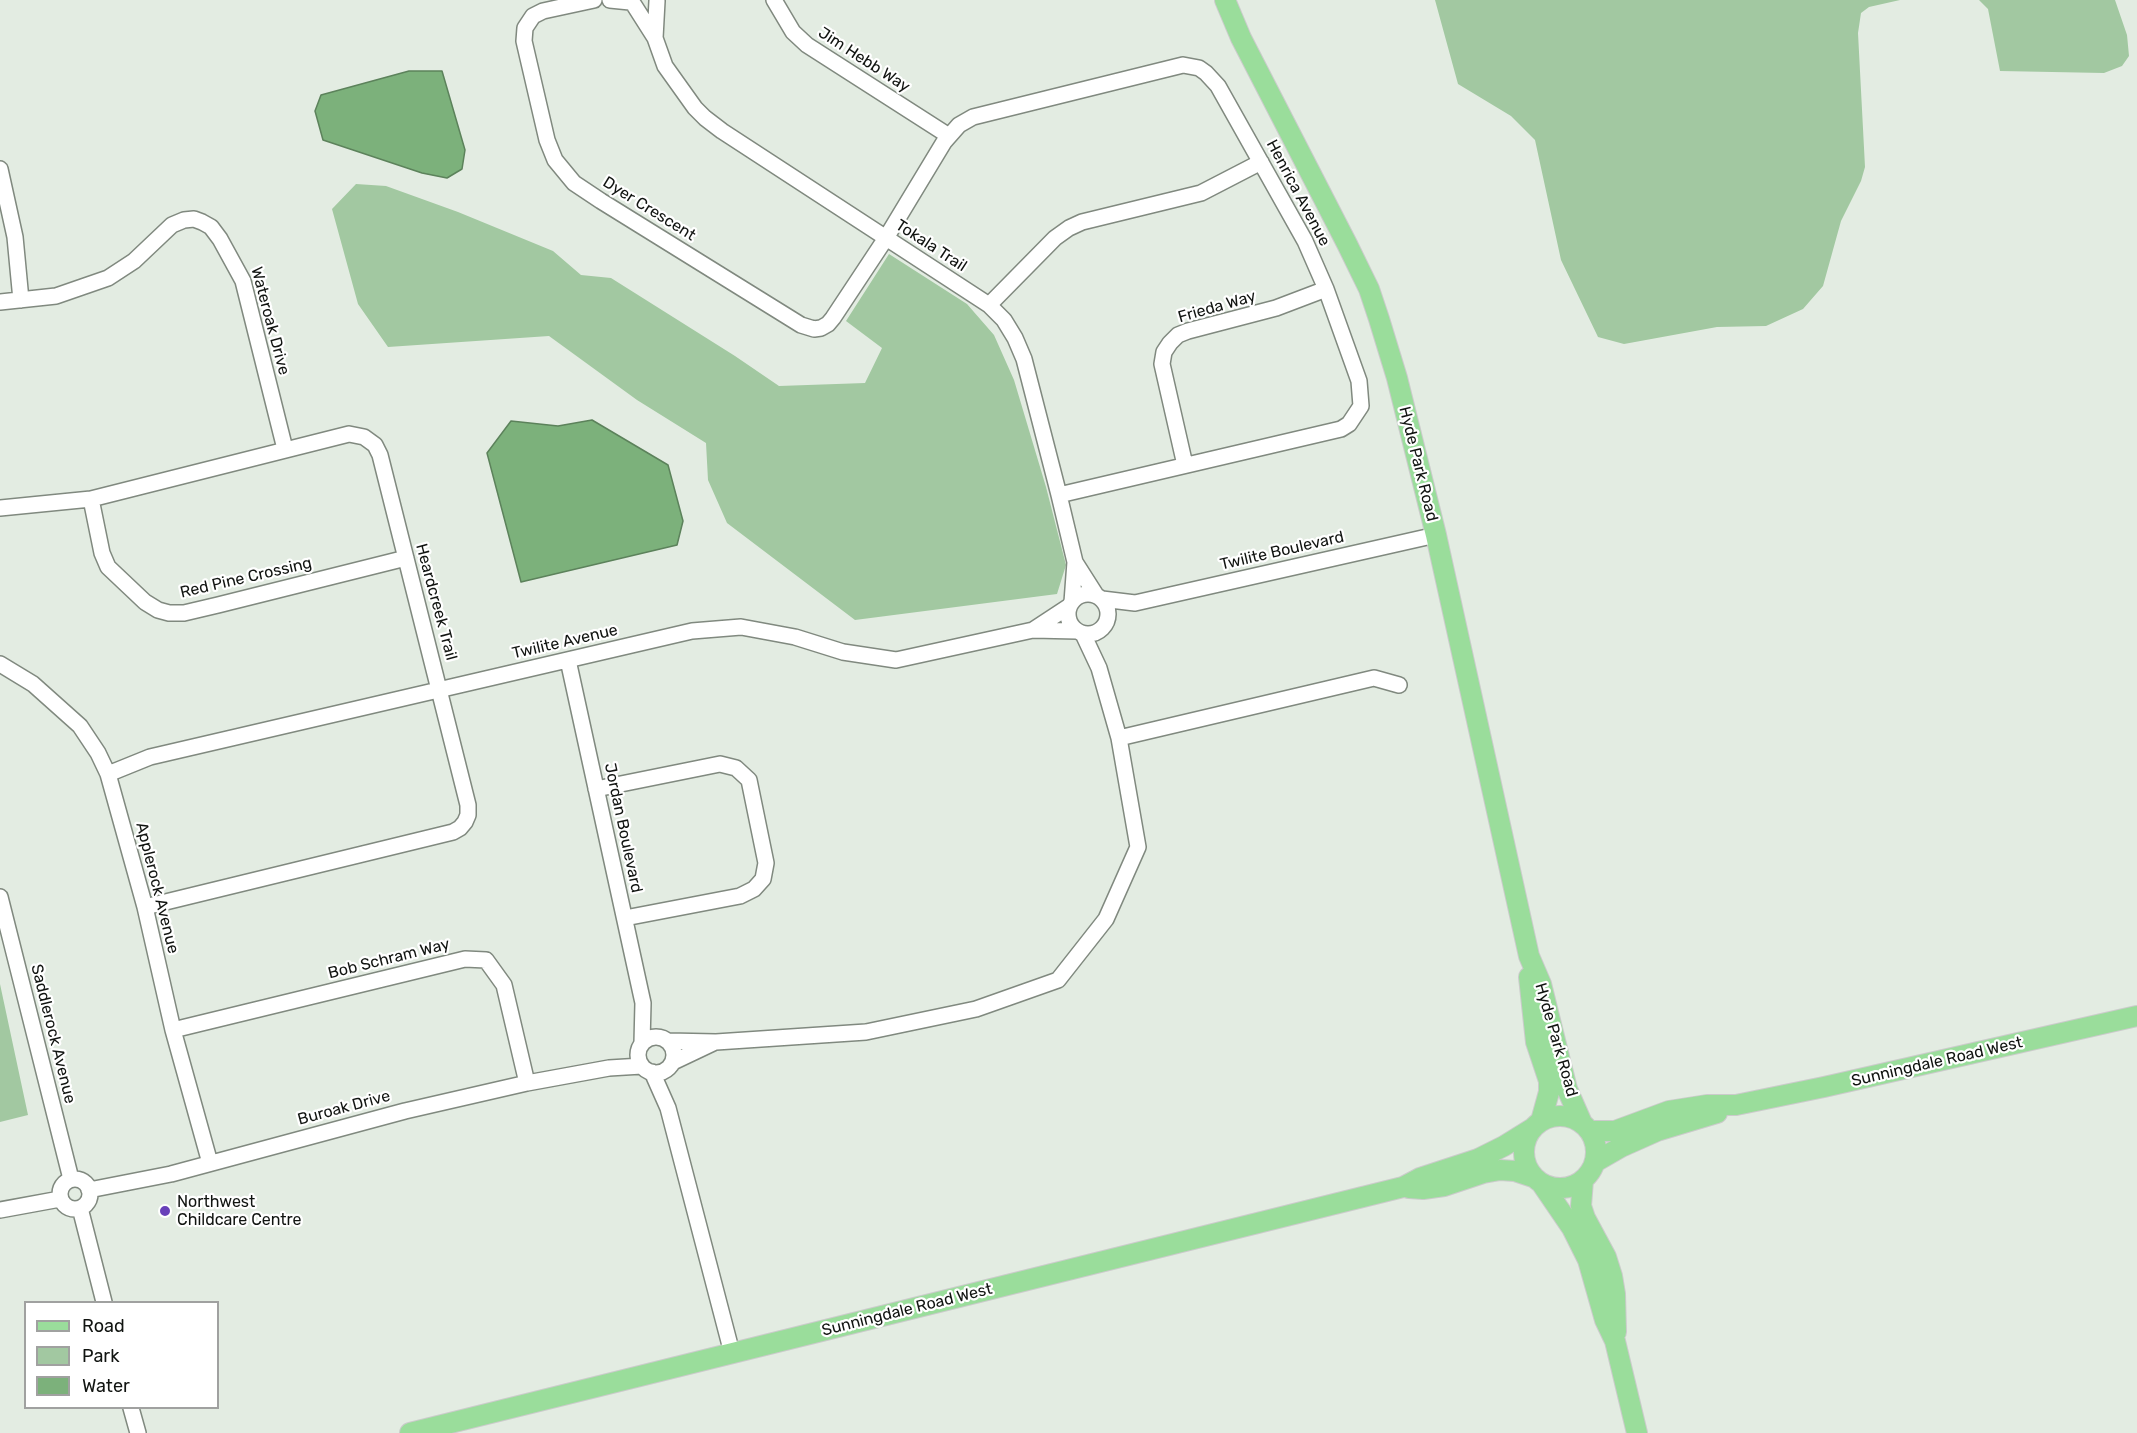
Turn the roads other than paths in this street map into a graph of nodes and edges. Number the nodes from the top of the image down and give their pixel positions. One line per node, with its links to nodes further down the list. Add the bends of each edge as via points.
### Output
1 (594, 0): 11 (street, Dyer Crescent, via 533,16 524,36 547,140 555,160 574,183 808,328 828,324)
2 (610, 0): 6 (street)
3 (657, 0): 6 (street, via 646,7); 7 (street, Tokala Trail)
4 (774, 0): 8 (street, Jim Hebb Way, via 793,32 807,45)
5 (1225, 0): 21 (main road, Hyde Park Road, via 1369,289 1397,378)
6 (631, 2): 7 (street, Tokala Trail)
7 (655, 38): 11 (street, Tokala Trail, via 665,66 705,118)
8 (949, 136): 9 (street, Henrica Avenue, via 973,117 1184,65 1199,68 1218,86); 11 (street, Henrica Avenue)
9 (1262, 162): 12 (street, Henrica Avenue); 15 (street, via 1201,193 1069,228)
10 (0, 170): 13 (street, via 15,237)
11 (886, 238): 15 (street, Tokala Trail)
12 (1326, 289): 17 (street, Frieda Way, via 1276,308 1188,331 1170,343 1162,364); 17 (street, Henrica Avenue, via 1359,381 1361,406 1349,424)
13 (21, 300): 14 (street, Wateroak Drive); 16 (street, Wateroak Drive, via 56,296 108,278 134,261 172,225 194,219 202,222 220,239 243,281)
14 (0, 302)
15 (988, 305): 18 (street, Tokala Trail, via 1004,320 1024,359)
16 (285, 449): 19 (street, Heardcreek Trail); 22 (street, Heardcreek Trail, via 349,434 364,437 375,445)
17 (1185, 465): 18 (street, Henrica Avenue)
18 (1059, 495): 23 (street, Tokala Trail)
19 (91, 499): 20 (street, Heardcreek Trail); 22 (street, Red Pine Crossing, via 108,567 145,602 169,613 184,613)
20 (0, 508)
21 (1436, 535): 25 (street, Twilite Boulevard); 41 (main road, Hyde Park Road)
22 (406, 558): 34 (street, Heardcreek Trail)
23 (1075, 562): 24 (street, Tokala Trail); 26 (street, Tokala Trail)
24 (1099, 597): 25 (street, Twilite Boulevard); 26 (street, via 1083,594); 27 (street, via 1108,611)
25 (1135, 603): 27 (street, Twilite Boulevard)
26 (1070, 604): 28 (street, Twilite Avenue); 29 (street, via 1069,621)
27 (1104, 626): 29 (street, via 1096,633); 32 (street)
28 (1033, 630): 29 (street, Twilite Avenue); 30 (street, Twilite Avenue, via 896,660 843,652 795,637 741,627 692,631)
29 (1080, 633): 32 (street)
30 (568, 660): 34 (street, Twilite Avenue); 37 (street, Jordan Boulevard)
31 (0, 664): 36 (street, Applerock Avenue, via 33,684 80,726)
32 (1099, 668): 35 (street)
33 (1399, 685): 35 (street, via 1374,678)
34 (440, 690): 36 (street, Twilite Avenue, via 150,758); 39 (street, Heardcreek Trail, via 468,805 468,815 460,828)
35 (1119, 738): 46 (street, via 1138,847 1106,919 1058,980 976,1009 866,1032)
36 (108, 774): 39 (street, Applerock Avenue)
37 (596, 789): 40 (street, Jordan Boulevard); 40 (street, via 720,765 736,768 749,780 766,863 763,879 754,890)
38 (0, 897): 56 (street, Saddlerock Avenue)
39 (145, 906): 44 (street, Applerock Avenue)
40 (625, 918): 42 (street, Jordan Boulevard)
41 (1530, 956): 52 (main road, Hyde Park Road, via 1528,980 1535,1035 1549,1081 1548,1098); 53 (main road, Hyde Park Road, via 1541,984 1567,1089)
42 (643, 1003): 45 (street, Jordan Boulevard); 47 (street, Jordan Boulevard)
43 (2137, 1016): 50 (main road, Sunningdale Road West)
44 (173, 1030): 49 (street, Bob Schram Way, via 465,959 486,960 504,985); 55 (street, Applerock Avenue)
45 (666, 1039): 46 (street); 47 (street, via 652,1037); 48 (street, via 674,1050)
46 (716, 1042): 48 (street)
47 (644, 1058): 48 (street, via 659,1073); 49 (street, Buroak Drive); 51 (street)
48 (671, 1065): 51 (street)
49 (527, 1083): 55 (street, Buroak Drive)
50 (1736, 1105): 53 (main road, Sunningdale Road West, via 1686,1107 1616,1131); 54 (main road, Sunningdale Road West, via 1648,1135)
51 (668, 1108): 66 (street)
52 (1537, 1124): 53 (main road, via 1561,1116); 57 (main road, via 1527,1137 1524,1157 1527,1168); 59 (main road, Sunningdale Road West, via 1478,1159)
53 (1586, 1127): 54 (main road, via 1595,1140)
54 (1595, 1162): 58 (main road)
55 (210, 1163): 60 (street, Buroak Drive)
56 (71, 1179): 60 (street, via 86,1184); 61 (street, via 62,1186)
57 (1538, 1180): 58 (main road, via 1552,1188 1574,1186); 59 (main road, Sunningdale Road West, via 1500,1170 1444,1186); 65 (main road, via 1581,1244)
58 (1583, 1180): 65 (main road, via 1581,1206 1612,1276 1617,1318)
59 (1403, 1187): 66 (main road, Sunningdale Road West)
60 (89, 1190): 62 (street, via 86,1204)
61 (60, 1199): 62 (street, via 66,1207); 63 (street)
62 (80, 1208): 64 (street)
63 (0, 1210)
64 (104, 1301)
65 (1615, 1341): 70 (main road)
66 (732, 1353): 69 (main road, Sunningdale Road West)
67 (132, 1409): 68 (street)
68 (138, 1433)
69 (411, 1433)
70 (1637, 1433)

